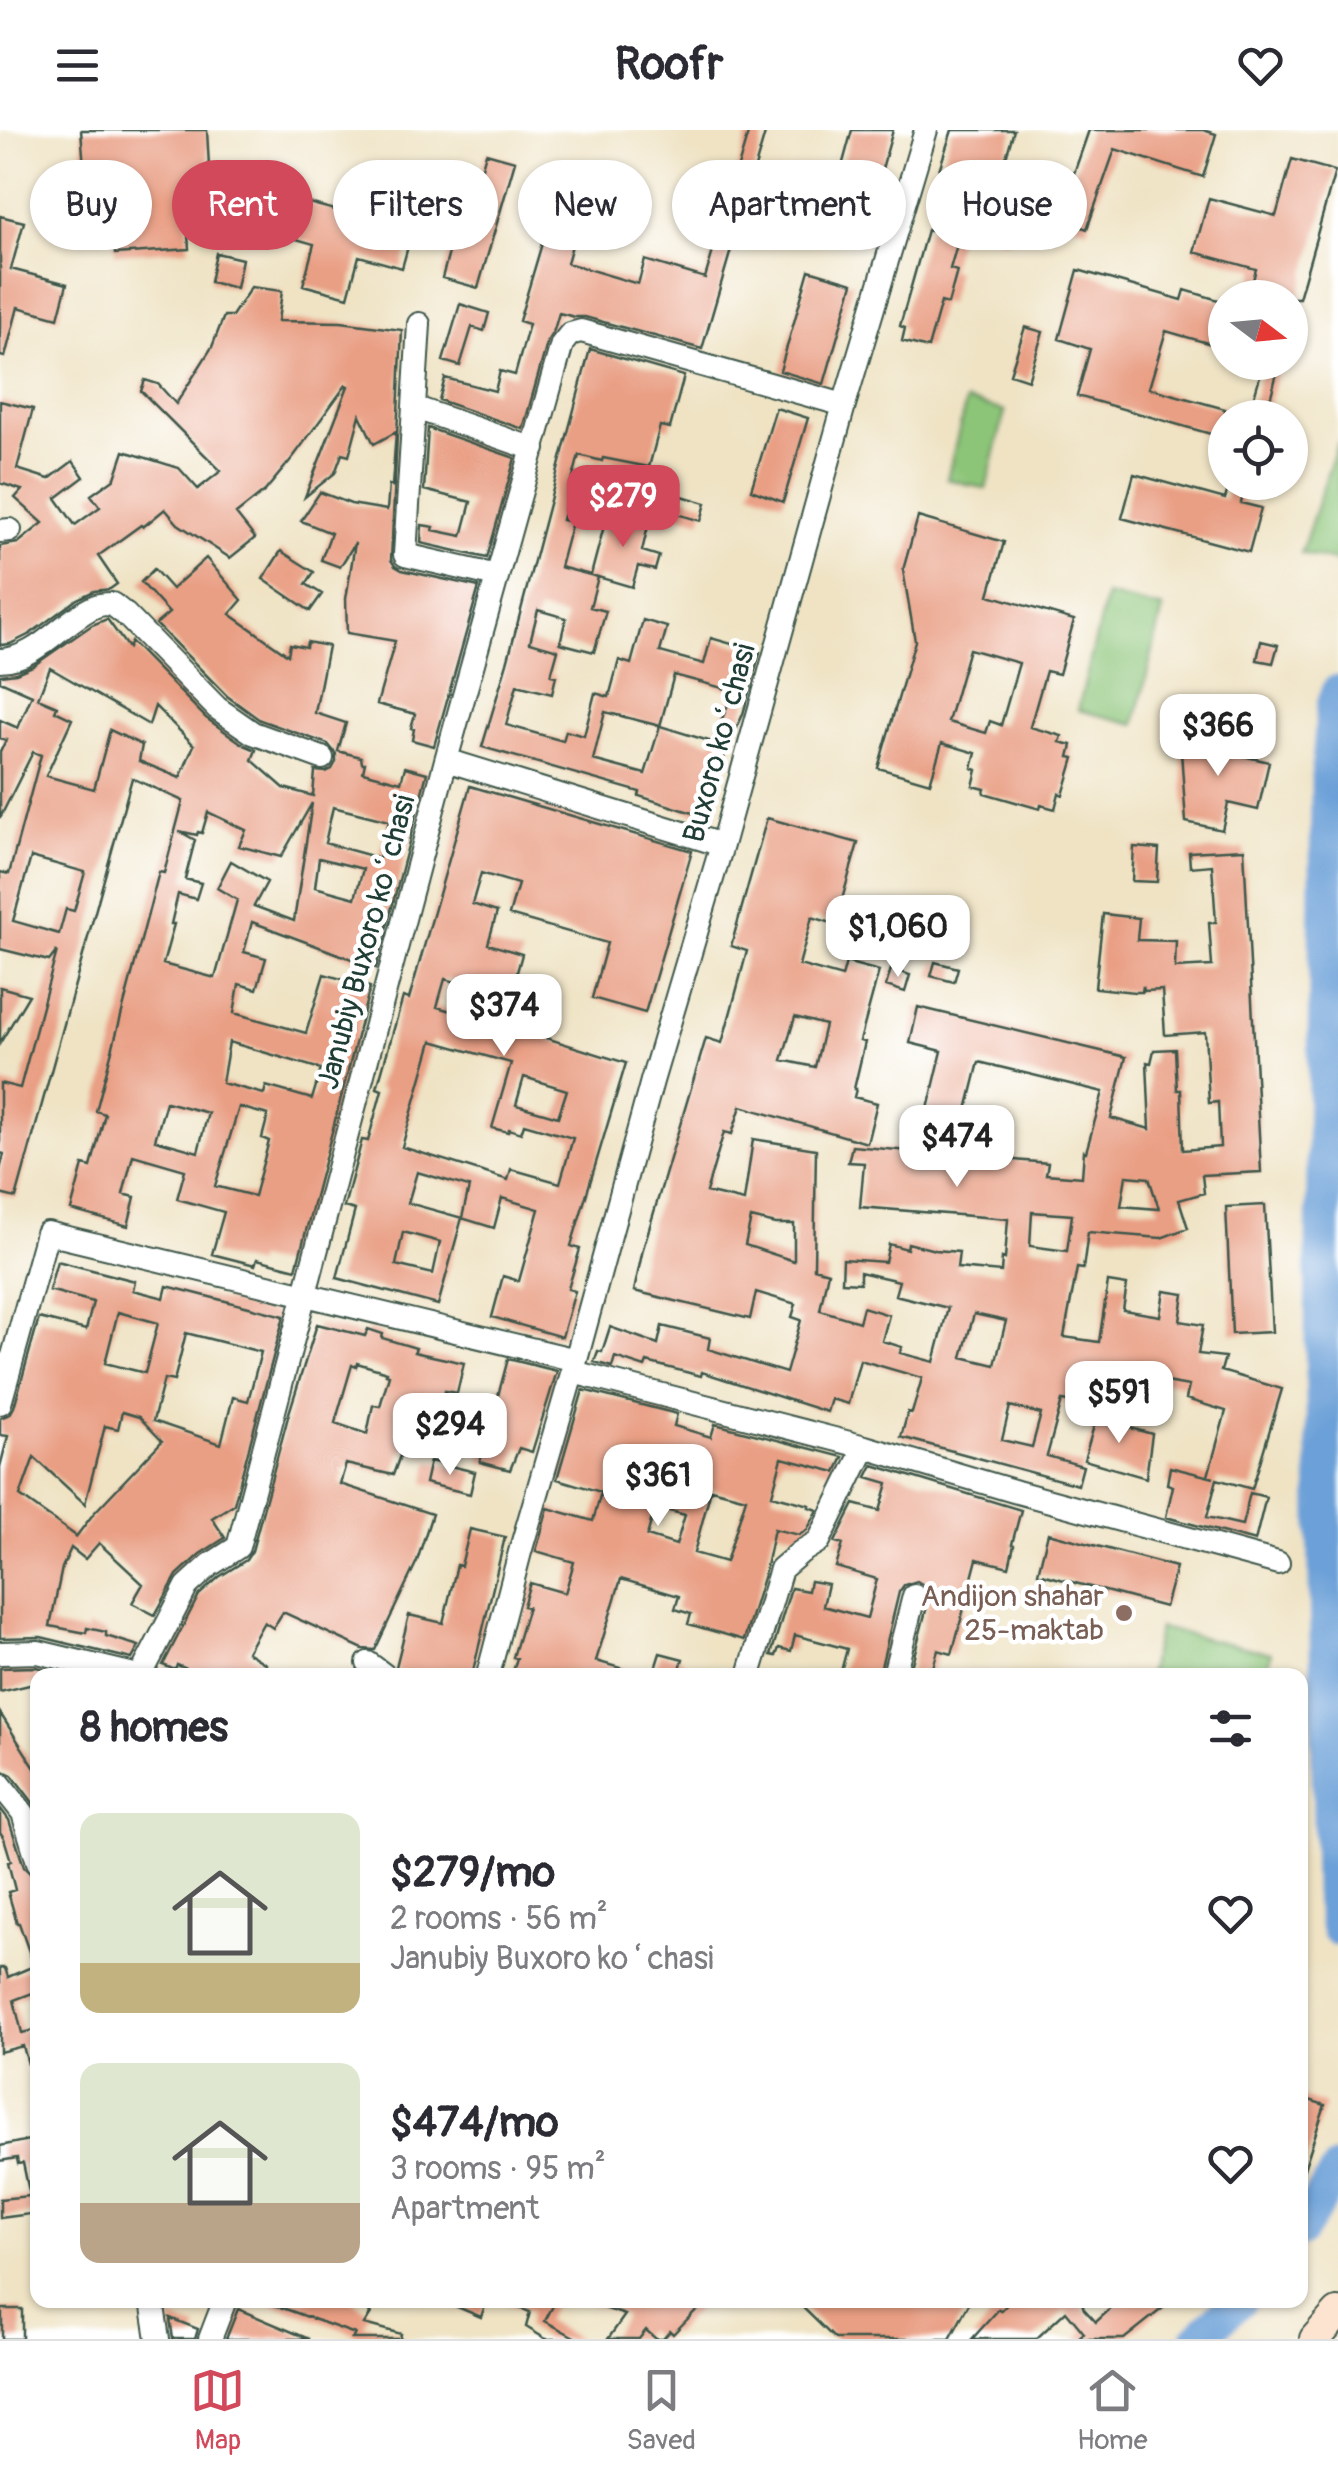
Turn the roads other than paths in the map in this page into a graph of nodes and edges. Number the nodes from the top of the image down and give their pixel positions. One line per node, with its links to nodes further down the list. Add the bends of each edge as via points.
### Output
1 (926, 130): 3 (street, Buxoro koʻchasi)
2 (419, 324): 4 (street)
3 (844, 405): 5 (street, Janubiy Buxoro koʻchasi, via 581,331 562,344); 10 (street, Buxoro koʻchasi)
4 (416, 408): 5 (street); 6 (street, via 405,555)
5 (534, 450): 6 (street, Janubiy Buxoro koʻchasi)
6 (496, 576): 9 (street, Janubiy Buxoro koʻchasi)
7 (0, 660): 8 (street, via 25,655 96,606 112,604 216,708 253,733)
8 (322, 758)
9 (446, 760): 10 (street); 11 (street, Janubiy Buxoro koʻchasi)
10 (722, 845): 12 (street, Buxoro koʻchasi)
11 (303, 1294): 12 (street); 13 (street, via 47,1233); 19 (street, Janubiy Buxoro koʻchasi, via 238,1547 187,1586)
12 (575, 1366): 14 (street); 20 (street, Buxoro koʻchasi)
13 (0, 1403)
14 (865, 1446): 15 (street); 21 (street, via 819,1541 781,1569)
15 (1278, 1562)
16 (914, 1596): 22 (street)
17 (0, 1652): 18 (street, Janubiy Buxoro koʻchasi, via 38,1652)
18 (105, 1668)
19 (145, 1668)
20 (490, 1668)
21 (751, 1668)
22 (896, 1668)
23 (0, 1784): 24 (street, via 23,1814)
24 (30, 1836)
25 (153, 2308): 28 (street)
26 (222, 2308): 29 (street)
27 (1338, 2312): 30 (main road)
28 (158, 2339)
29 (210, 2339)
30 (1315, 2339)

